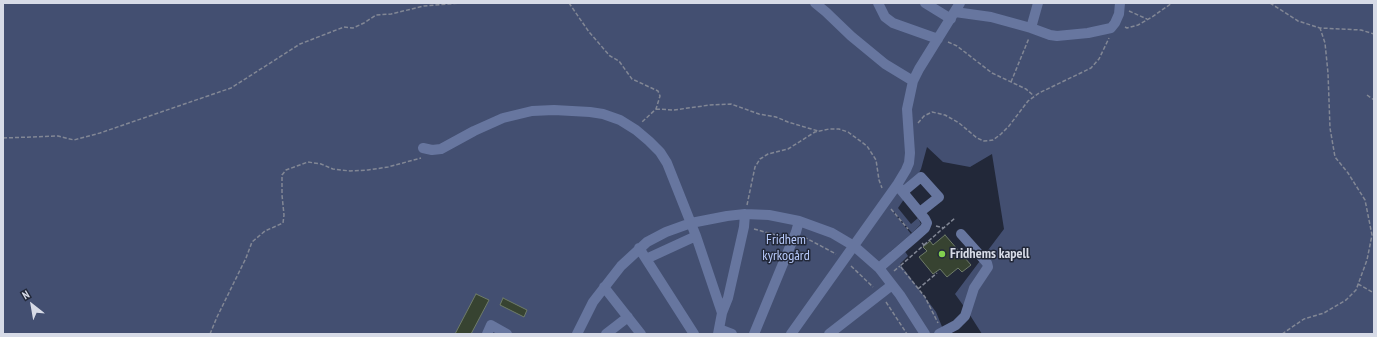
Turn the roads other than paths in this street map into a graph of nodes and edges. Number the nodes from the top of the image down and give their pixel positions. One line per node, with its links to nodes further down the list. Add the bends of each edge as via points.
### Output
1 (815, 3): 9 (street, via 885,64)
2 (878, 3): 8 (street, via 885,17 893,23)
3 (925, 3): 6 (street)
4 (1038, 3): 7 (street)
5 (1120, 5): 7 (street, via 1119,14 1112,26 1100,31 1066,36 1050,35)
6 (955, 11): 7 (street, via 991,17); 8 (street)
7 (1031, 28)
8 (938, 39): 9 (street)
9 (913, 81): 11 (street, via 907,109 910,159)
10 (428, 149): 15 (street, via 443,148 509,116 542,110 603,114 620,120 654,145 664,158)
11 (900, 188): 12 (street); 12 (street, via 921,177 938,197); 18 (street, via 884,202)
12 (920, 212): 21 (street, via 927,223 925,228)
13 (745, 214): 14 (street); 15 (street); 24 (street, via 728,298)
14 (799, 220): 18 (street, via 832,233); 27 (street)
15 (691, 223): 17 (street); 19 (street, via 658,235)
16 (961, 234): 30 (street, via 988,267 974,288 965,316 956,325)
17 (696, 236): 20 (street); 24 (street)
18 (854, 246): 21 (street); 37 (street)
19 (639, 248): 20 (street); 23 (street)
20 (646, 259): 35 (street)
21 (879, 268): 22 (street)
22 (892, 285): 29 (street); 38 (street)
23 (604, 287): 25 (street); 28 (street, via 593,302)
24 (722, 313): 26 (street)
25 (628, 317): 33 (street); 34 (street)
26 (719, 332): 36 (street)
27 (758, 332)
28 (578, 333)
29 (921, 333)
30 (941, 333)
31 (487, 334): 32 (street, via 491,325)
32 (507, 334)
33 (606, 334)
34 (641, 334)
35 (694, 334)
36 (732, 334)
37 (791, 334)
38 (829, 334)

